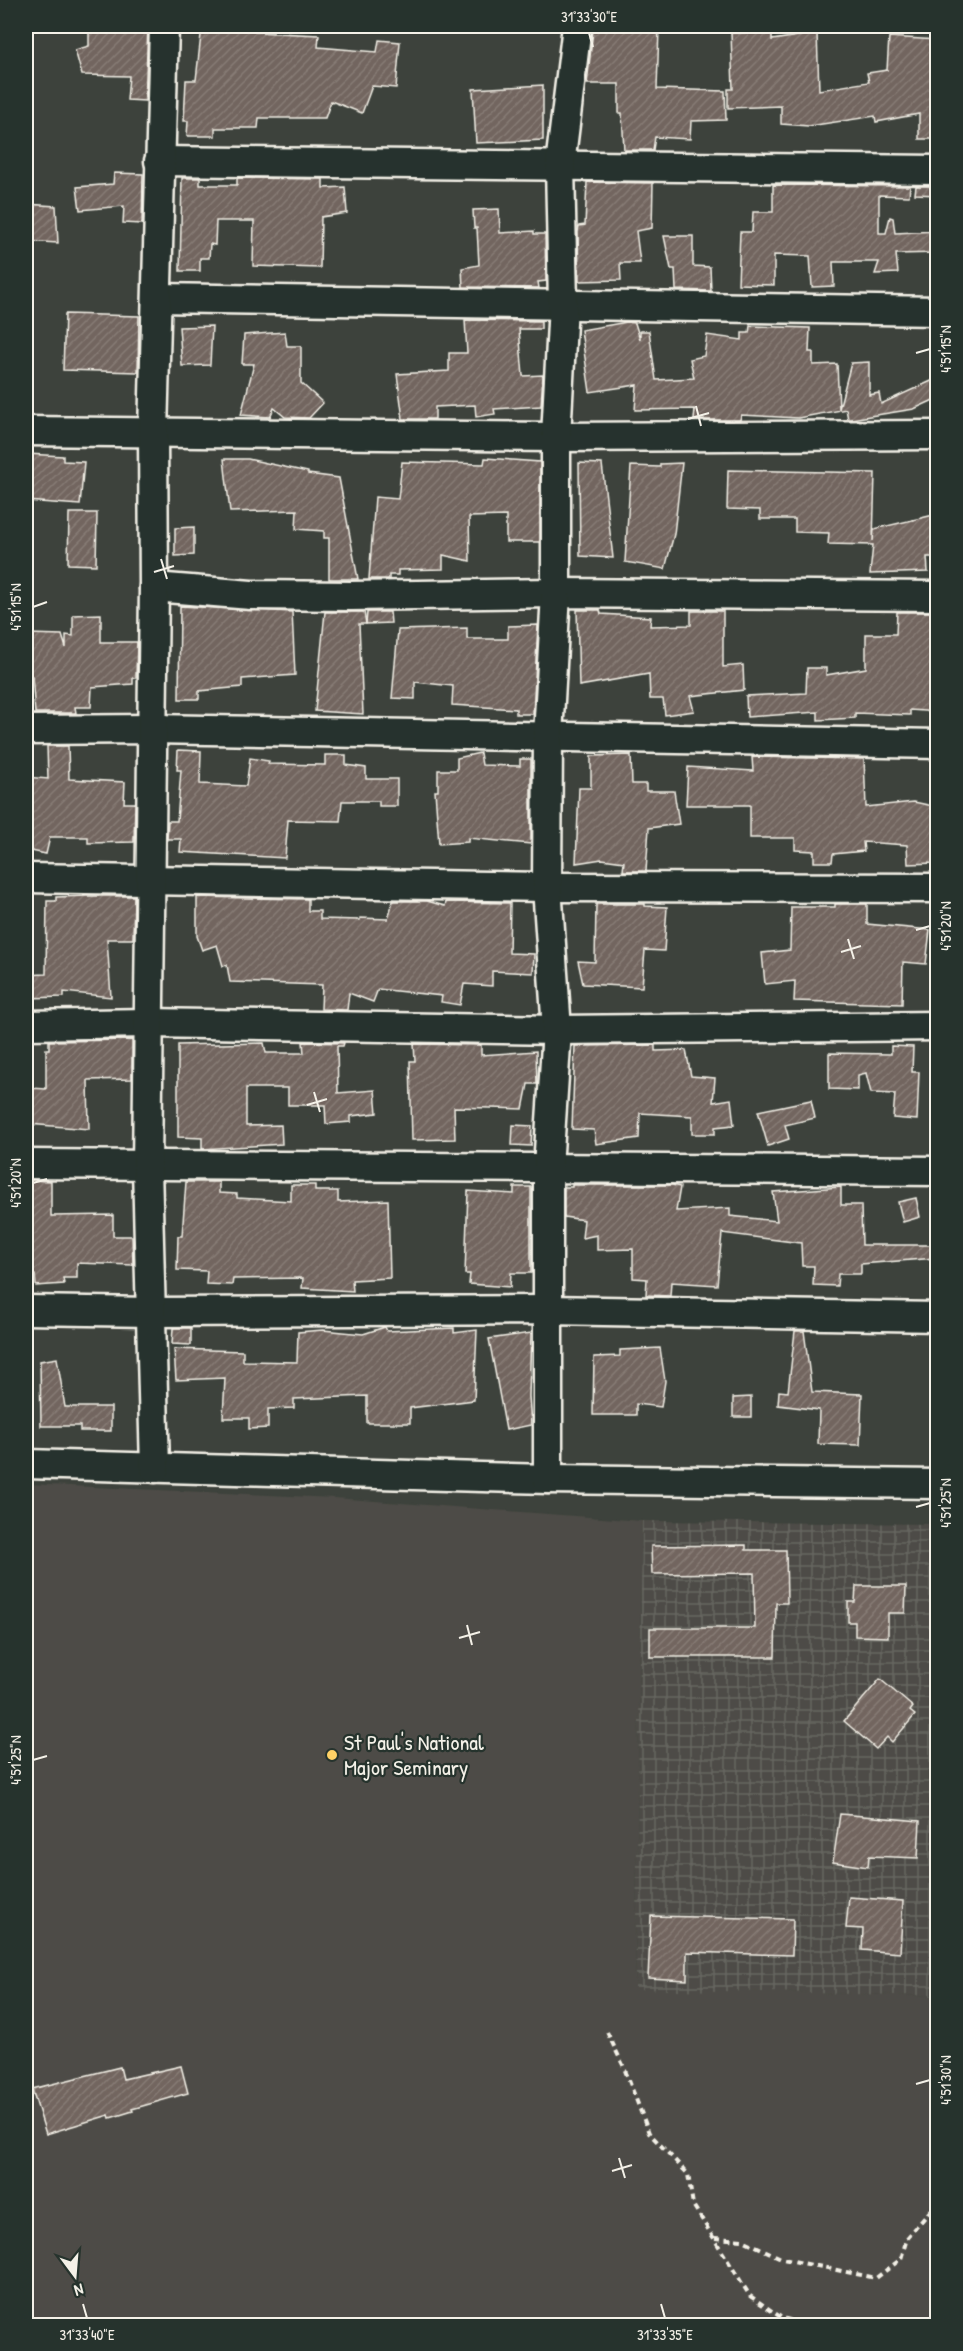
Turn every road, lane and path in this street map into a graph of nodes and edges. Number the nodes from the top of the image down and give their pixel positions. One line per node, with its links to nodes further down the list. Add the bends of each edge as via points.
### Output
1 (164, 26): 3 (street)
2 (577, 26): 4 (street)
3 (159, 161): 4 (street); 6 (street)
4 (560, 165): 5 (street); 7 (street)
5 (938, 170)
6 (158, 298): 7 (street); 10 (street)
7 (563, 304): 8 (street); 12 (street)
8 (938, 311)
9 (26, 431): 10 (street)
10 (153, 433): 12 (street); 13 (street)
11 (938, 435): 12 (street)
12 (556, 437): 14 (street)
13 (154, 587): 14 (street, via 251,595); 16 (street)
14 (556, 593): 15 (street); 18 (street)
15 (938, 596)
16 (152, 729): 17 (street); 18 (street); 21 (street)
17 (26, 730)
18 (548, 735): 19 (street); 22 (street)
19 (938, 744)
20 (26, 878): 21 (street)
21 (151, 881): 22 (street); 24 (street)
22 (547, 887): 23 (street); 27 (street)
23 (938, 888)
24 (149, 1023): 25 (street); 27 (street); 29 (street)
25 (26, 1026)
26 (938, 1026): 27 (street)
27 (557, 1030): 30 (street)
28 (26, 1164): 29 (street)
29 (147, 1167): 30 (street); 34 (street)
30 (548, 1167): 31 (street); 33 (street)
31 (938, 1171)
32 (26, 1310): 34 (street)
33 (548, 1311): 34 (street); 35 (street); 38 (street)
34 (151, 1312): 37 (street)
35 (938, 1317)
36 (26, 1464): 37 (street)
37 (154, 1468): 38 (street)
38 (548, 1479): 39 (street)
39 (938, 1484)
40 (607, 2032): 42 (path, via 650,2133 688,2174 693,2205)
41 (938, 2202): 42 (path, via 907,2238 902,2259 876,2278 783,2259 742,2240)
42 (714, 2238): 43 (path, via 750,2296 782,2318)
43 (814, 2325)

